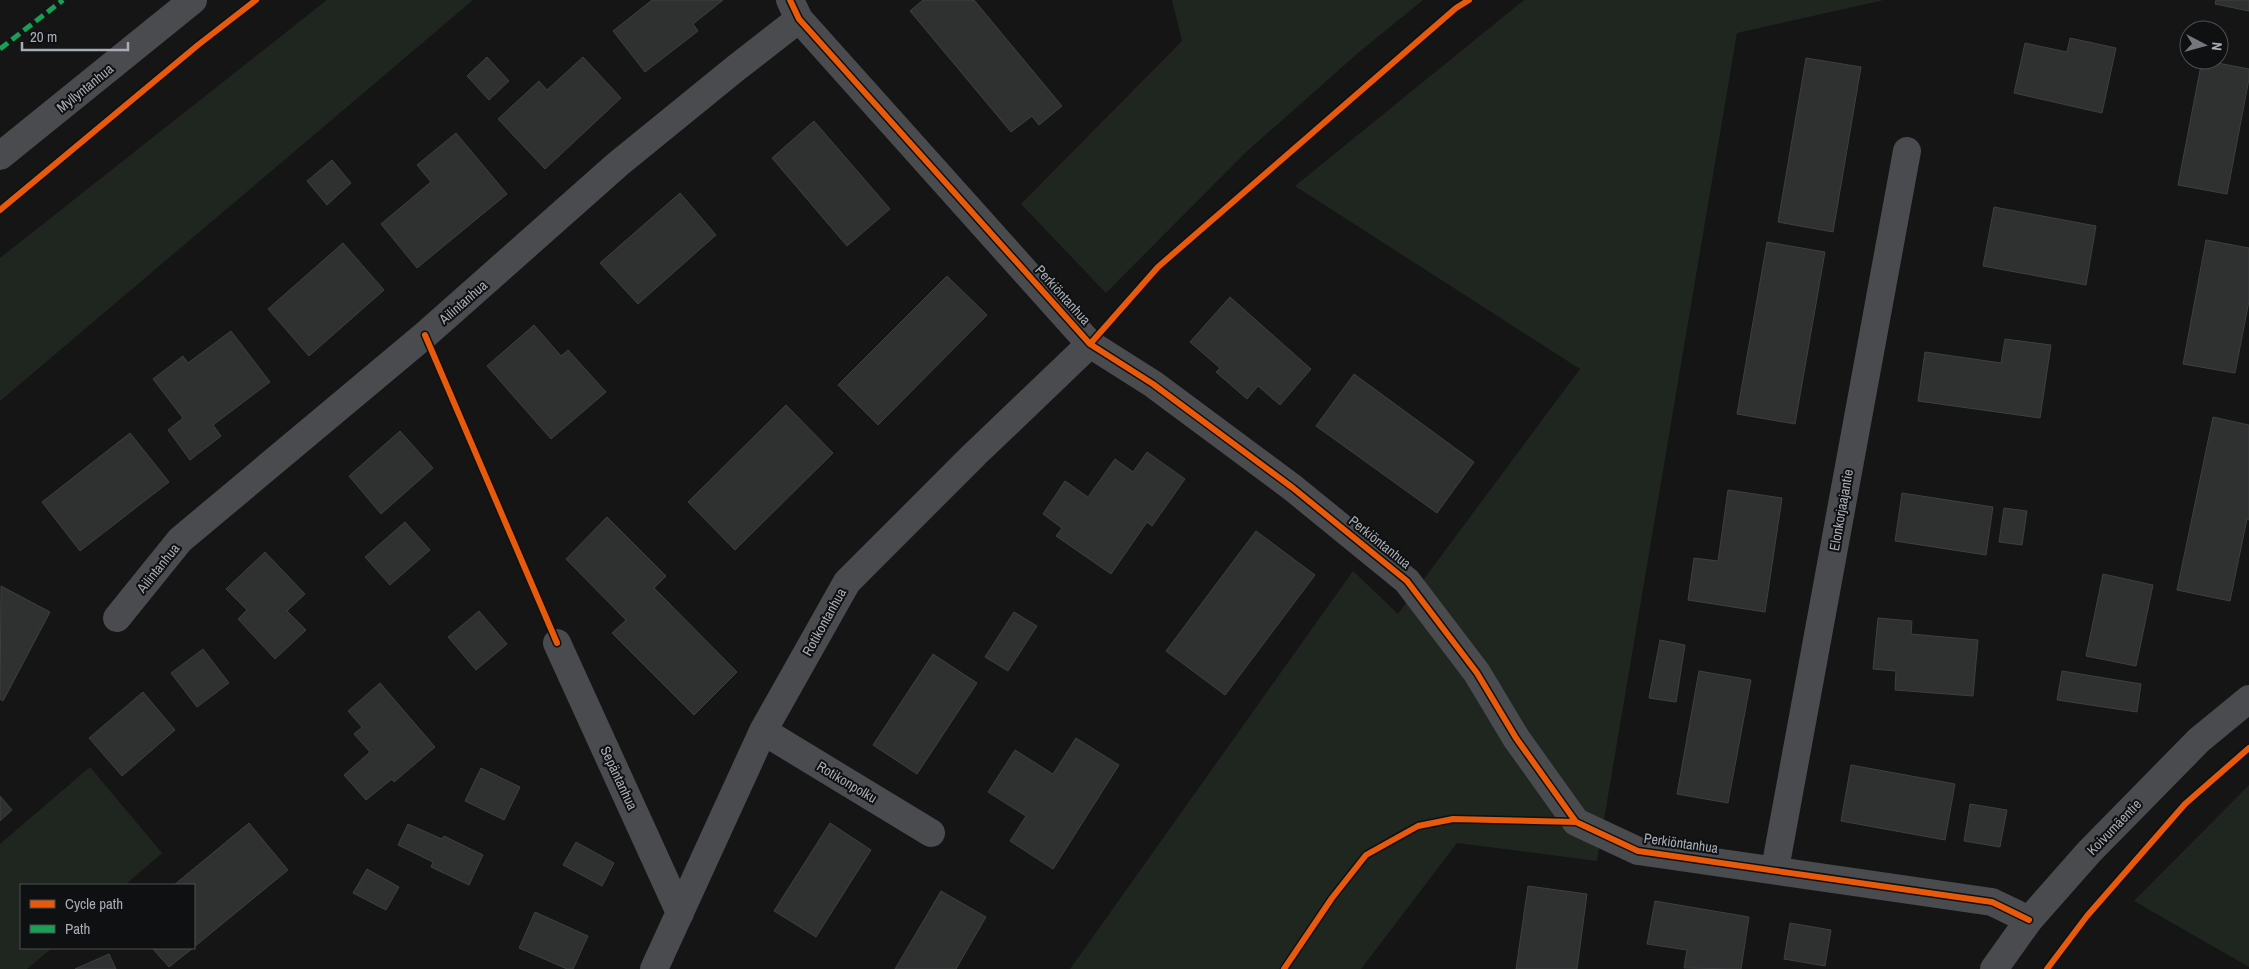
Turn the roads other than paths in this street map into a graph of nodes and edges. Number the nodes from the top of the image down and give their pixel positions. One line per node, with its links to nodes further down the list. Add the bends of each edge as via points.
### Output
1 (192, 0): 4 (street, Myllyntanhua)
2 (794, 9): 5 (street, Perkiöntanhua); 6 (street, Ailintanhua, via 736,68 618,164 425,335 180,540)
3 (1907, 151): 11 (street, Elonkorjaajantie)
4 (0, 156)
5 (1090, 344): 9 (street, Rotikontanhua, via 846,582); 11 (street, Perkiöntanhua, via 1153,384 1293,488 1407,580 1477,673 1516,738 1576,822 1638,850)
6 (117, 618)
7 (557, 643): 12 (street, Sepäntanhua)
8 (2249, 699): 13 (street, Koivumäentie, via 2199,740)
9 (763, 731): 10 (street, Rotikonpolku); 12 (street, Rotikontanhua)
10 (931, 833)
11 (1775, 869): 13 (street, Perkiöntanhua, via 1992,902)
12 (680, 913): 14 (street, Rotikontanhua)
13 (2029, 920): 15 (street, Koivumäentie)
14 (654, 969)
15 (1994, 969)

